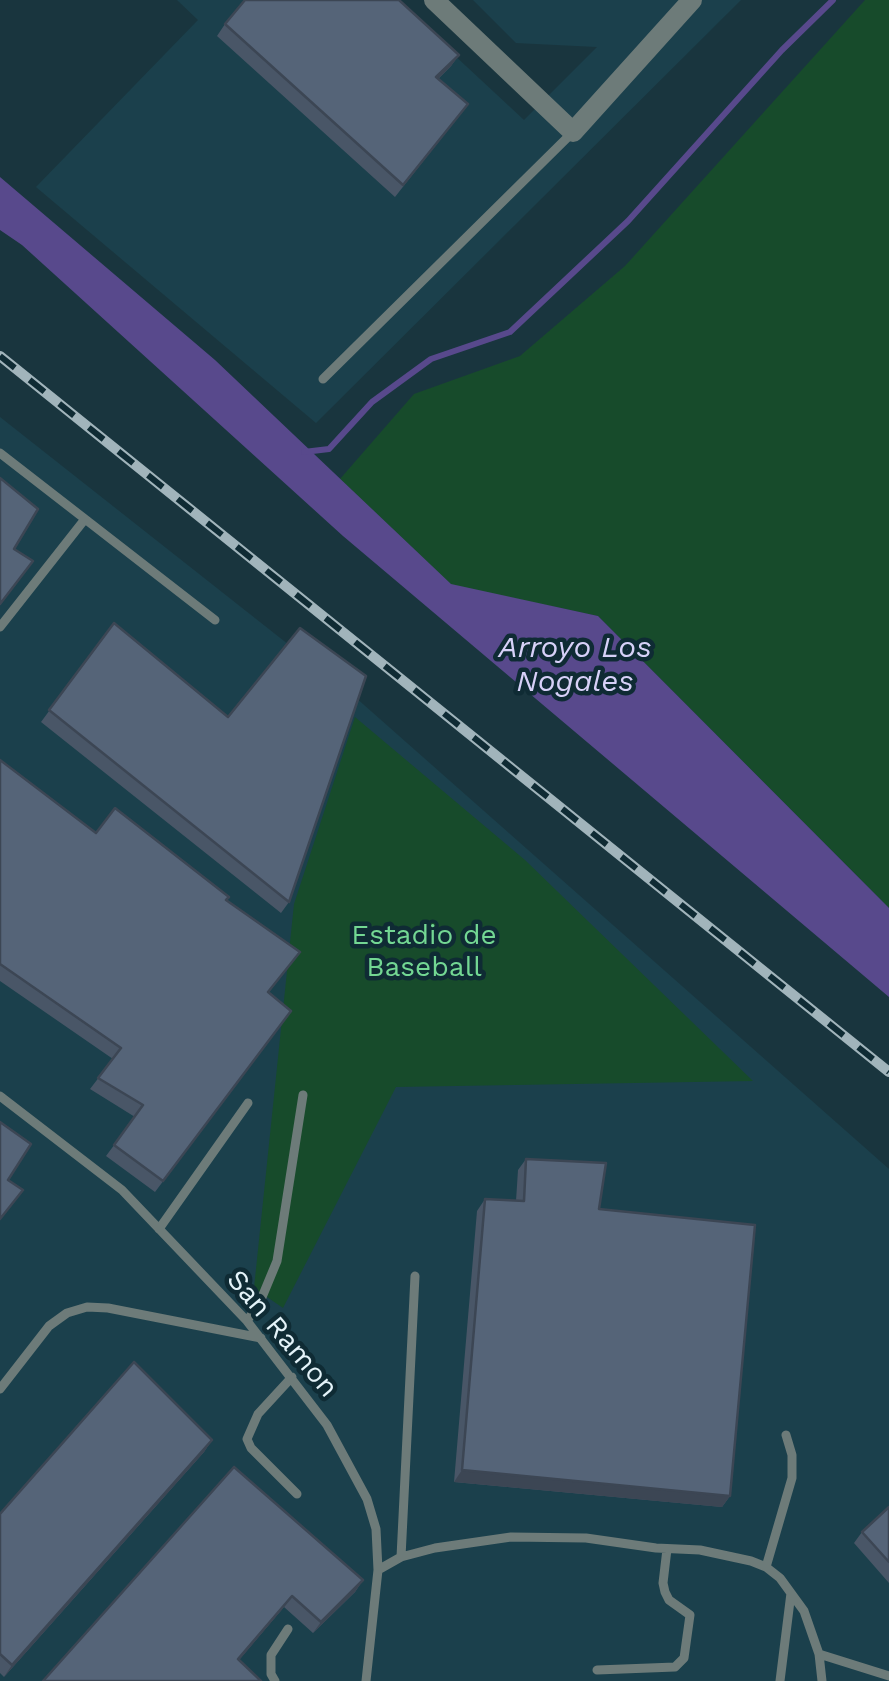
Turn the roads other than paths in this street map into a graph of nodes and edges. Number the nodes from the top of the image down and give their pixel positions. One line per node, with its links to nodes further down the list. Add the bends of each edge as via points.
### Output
1 (434, 0): 3 (street)
2 (692, 0): 3 (street)
3 (574, 132): 4 (lane)
4 (323, 379)
5 (0, 454): 6 (lane)
6 (85, 519): 7 (lane); 8 (lane)
7 (215, 620)
8 (0, 627)
9 (0, 1096): 12 (lane, San Ramon, via 122,1190)
10 (304, 1096): 14 (lane, via 277,1261)
11 (248, 1103): 12 (lane)
12 (159, 1229): 14 (lane, San Ramon)
13 (415, 1276): 21 (lane)
14 (247, 1320): 15 (lane, San Ramon)
15 (261, 1338): 16 (lane, San Ramon); 17 (lane, via 87,1307 49,1326)
16 (292, 1377): 19 (lane, via 258,1414 248,1439); 23 (lane, San Ramon, via 367,1498)
17 (0, 1389)
18 (786, 1435): 22 (lane, via 792,1478)
19 (297, 1494)
20 (668, 1549): 21 (lane, via 511,1537); 22 (lane); 27 (lane, via 665,1592 690,1615 684,1658 675,1667)
21 (402, 1557): 23 (lane)
22 (766, 1567): 24 (lane)
23 (378, 1570): 30 (lane, San Ramon)
24 (791, 1594): 26 (lane); 31 (lane)
25 (288, 1630): 29 (lane, via 271,1655)
26 (819, 1654): 28 (lane); 32 (lane)
27 (597, 1670)
28 (889, 1676)
29 (275, 1681)
30 (366, 1681)
31 (780, 1681)
32 (822, 1681)

